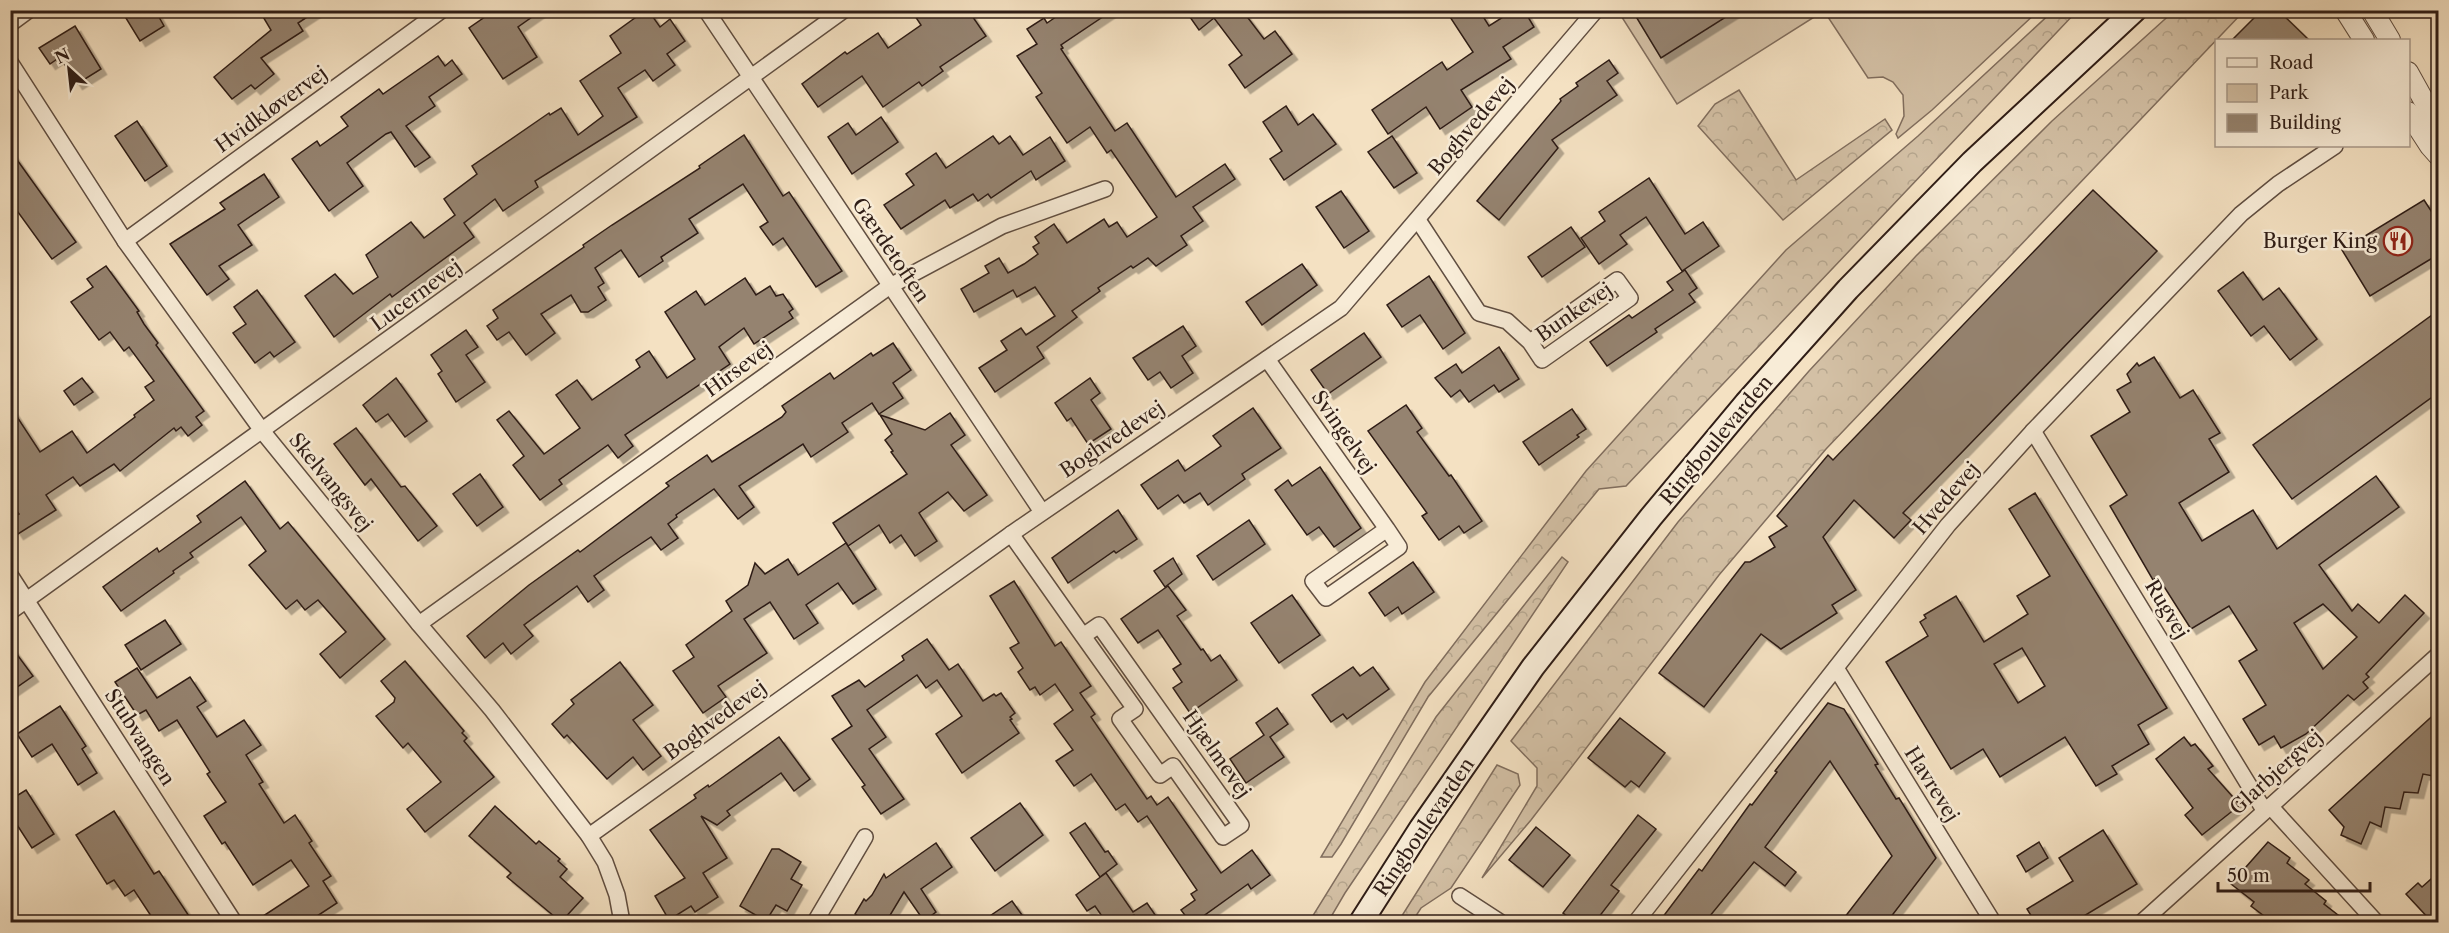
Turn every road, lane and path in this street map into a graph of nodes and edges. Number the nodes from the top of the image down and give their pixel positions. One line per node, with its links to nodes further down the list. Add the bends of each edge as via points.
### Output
1 (29, 10): 9 (street)
2 (442, 10): 22 (street, Hvidkløvervej)
3 (706, 10): 14 (street, Gærdetoften)
4 (844, 10): 14 (street, Lucernevej)
5 (1596, 10): 21 (street, Boghvedevej)
6 (2135, 10): 45 (main road, Ringboulevarden, via 1964,170 1848,289 1746,403 1533,667)
7 (2345, 10): 10 (street)
8 (2372, 10): 11 (street)
9 (10, 24)
10 (2363, 39)
11 (2389, 39)
12 (10, 62): 22 (street, Skelvangsvej)
13 (2410, 77): 15 (street)
14 (751, 78): 23 (street, Gærdetoften); 27 (street, Lucernevej)
15 (2414, 95): 17 (street)
16 (2410, 114): 19 (street)
17 (2439, 126)
18 (2334, 147): 26 (street, Hvedevej, via 2241,214)
19 (2439, 155)
20 (1105, 189): 23 (street, Hirsevej, via 1002,226)
21 (1418, 220): 24 (street, Bunkevej, via 1479,313 1507,321); 25 (street, Boghvedevej, via 1341,308)
22 (125, 241): 27 (street, Skelvangsvej)
23 (890, 286): 28 (street, Gærdetoften); 34 (street, Hirsevej)
24 (1530, 342): 24 (street, Bunkevej, via 1617,280 1630,298 1542,360)
25 (1267, 359): 28 (street, Boghvedevej); 29 (street, Svingelvej)
26 (2033, 430): 37 (street, Hvedevej, via 1948,525); 38 (street, Rugvej)
27 (263, 432): 32 (street, Lucernevej); 34 (street, Skelvangsvej)
28 (1042, 512): 30 (street, Boghvedevej)
29 (1387, 529): 29 (street, Svingelvej, via 1313,581 1326,598 1399,547)
30 (1011, 534): 35 (street, Hjælmevej); 39 (street, Boghvedevej)
31 (10, 575): 32 (street, Stubvangen)
32 (27, 600): 33 (street, Lucernevej); 42 (street, Stubvangen)
33 (10, 612)
34 (419, 624): 39 (street, Skelvangsvej, via 492,710)
35 (1083, 636): 35 (street, Hjælmevej, via 1135,709 1120,719 1160,776 1173,766 1223,837 1241,825 1100,625)
36 (2439, 655): 38 (street, Glarbjergvej)
37 (1836, 668): 47 (street, Hvedevej); 48 (street, Havrevej)
38 (2267, 808): 49 (street, Glarbjergvej); 50 (street, Rugvej)
39 (589, 836): 43 (street, Skelvangsvej, via 605,862)
40 (865, 837): 44 (street)
41 (1460, 896): 46 (street)
42 (234, 922)
43 (622, 922)
44 (815, 922)
45 (1361, 922)
46 (1500, 922)
47 (1636, 922)
48 (1993, 922)
49 (2142, 922)
50 (2376, 922)

